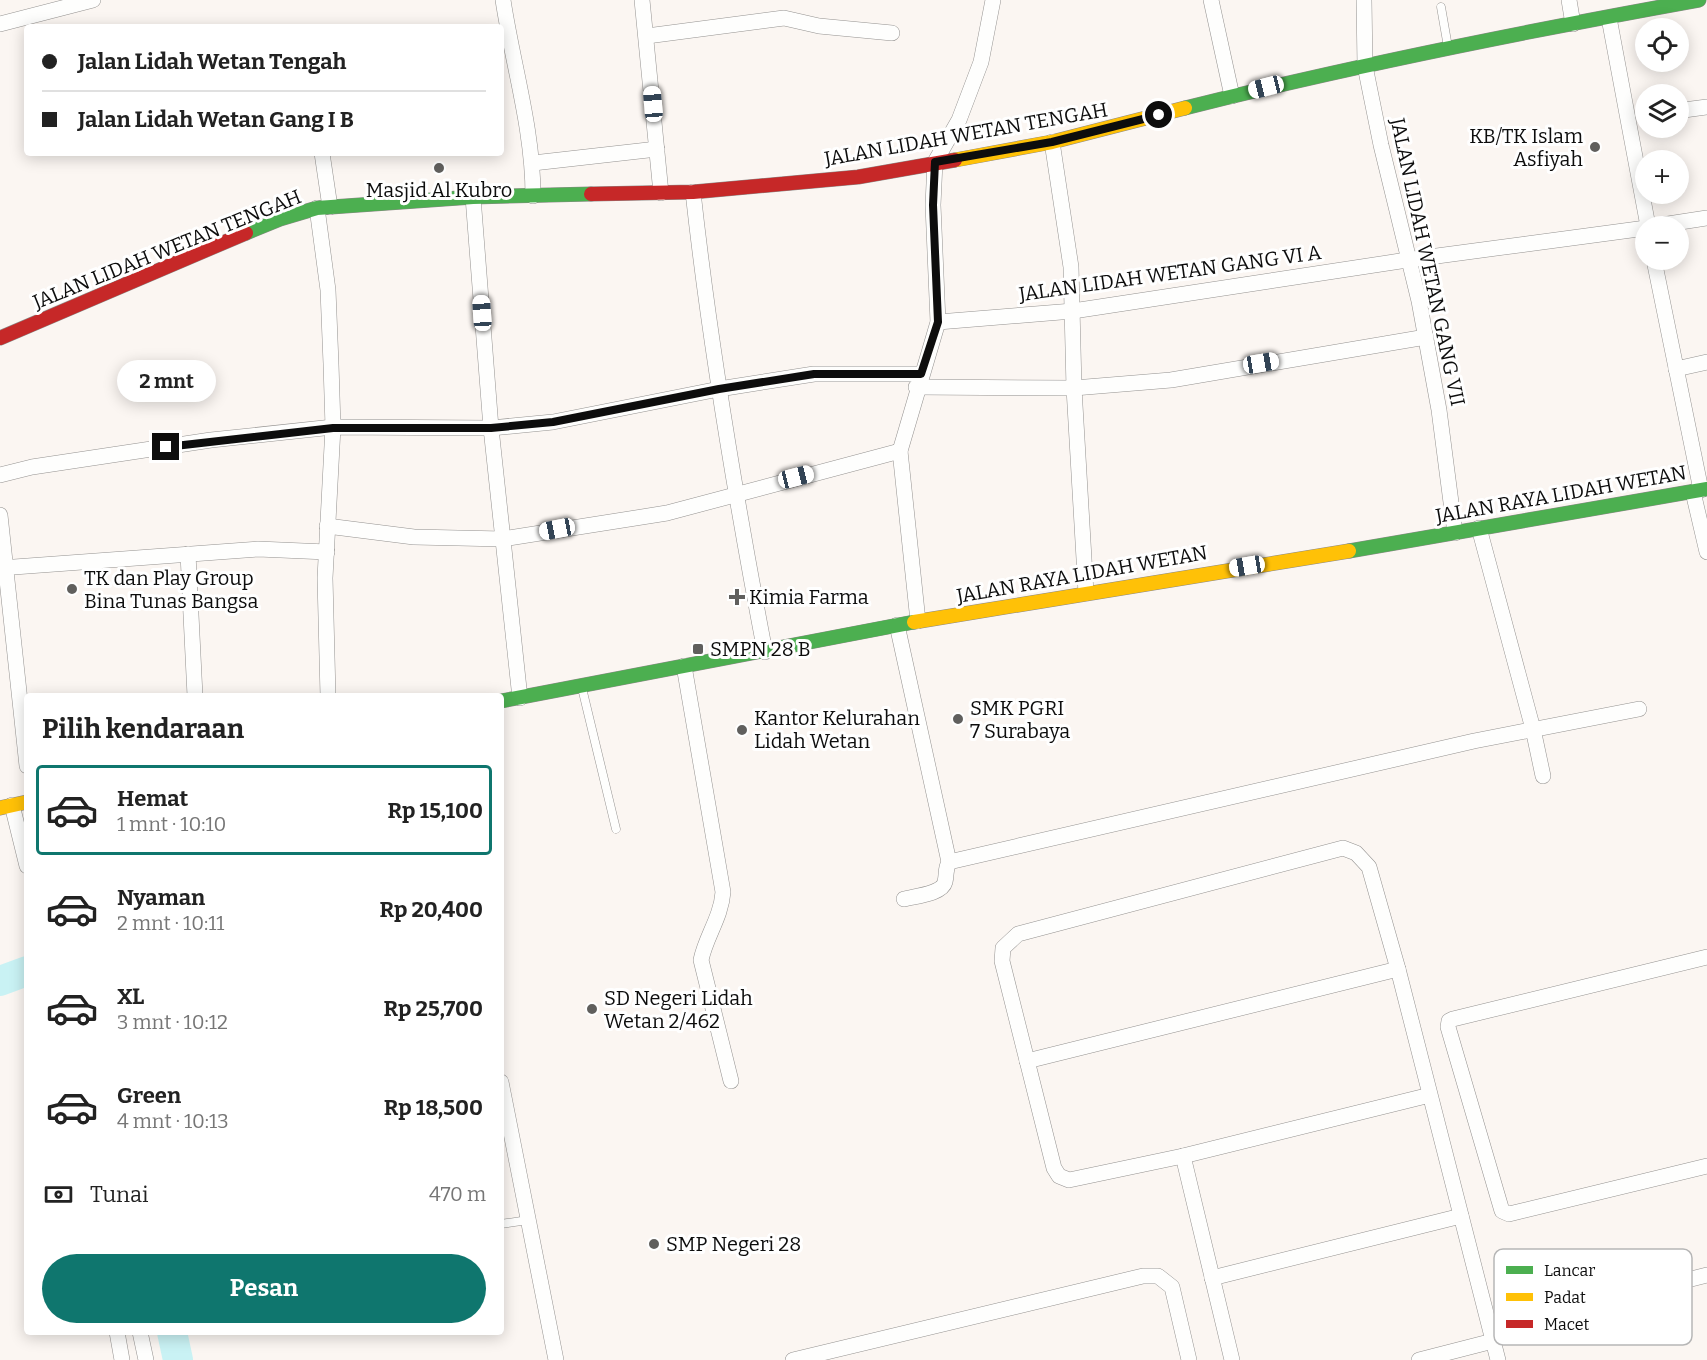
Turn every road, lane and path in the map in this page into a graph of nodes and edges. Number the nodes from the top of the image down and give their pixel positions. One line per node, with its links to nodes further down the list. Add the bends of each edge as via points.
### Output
1 (93, 0): 12 (street)
2 (503, 0): 25 (street)
3 (642, 0): 15 (street)
4 (993, 0): 24 (street, via 981,62 959,120)
5 (1211, 0): 18 (street)
6 (1364, 0): 17 (street, JALAN LIDAH WETAN GANG VII)
7 (1569, 0): 13 (street)
8 (1699, 0): 9 (street, JALAN LIDAH WETAN TENGAH)
9 (1631, 6): 11 (street, JALAN LIDAH WETAN TENGAH)
10 (1442, 7): 16 (lane)
11 (1609, 18): 13 (street, JALAN LIDAH WETAN TENGAH); 31 (street)
12 (0, 24)
13 (1573, 24): 16 (street, JALAN LIDAH WETAN TENGAH)
14 (892, 33): 15 (street, via 819,26 784,18)
15 (647, 36): 22 (street)
16 (1448, 48): 17 (street, JALAN LIDAH WETAN TENGAH)
17 (1365, 66): 18 (street, JALAN LIDAH WETAN TENGAH); 35 (street, JALAN LIDAH WETAN GANG VII)
18 (1232, 96): 21 (street, JALAN LIDAH WETAN TENGAH)
19 (1707, 107): 20 (street)
20 (1689, 109)
21 (1052, 142): 24 (street, JALAN LIDAH WETAN TENGAH); 37 (street, via 1071,267)
22 (657, 149): 25 (street); 27 (street)
23 (322, 156): 30 (street)
24 (935, 162): 26 (street, JALAN LIDAH WETAN TENGAH, via 858,177); 38 (street)
25 (533, 163): 28 (street)
26 (693, 192): 27 (street, JALAN LIDAH WETAN TENGAH); 45 (street)
27 (662, 193): 28 (street, JALAN LIDAH WETAN TENGAH)
28 (533, 196): 29 (street, JALAN LIDAH WETAN TENGAH)
29 (473, 197): 30 (street, JALAN LIDAH WETAN TENGAH); 47 (street)
30 (324, 208): 40 (street, JALAN LIDAH WETAN TENGAH, via 280,219); 46 (street)
31 (1645, 216)
32 (1707, 218): 33 (street)
33 (1689, 221)
34 (1635, 229): 35 (street, JALAN LIDAH WETAN GANG VI A)
35 (1407, 260): 37 (street, JALAN LIDAH WETAN GANG VI A); 39 (street, JALAN LIDAH WETAN GANG VII)
36 (1656, 270): 42 (street)
37 (1073, 311): 38 (street, JALAN LIDAH WETAN GANG VI A); 44 (street)
38 (938, 322): 43 (street)
39 (1426, 337): 44 (street, via 1171,380); 55 (street, JALAN LIDAH WETAN GANG VII)
40 (0, 338)
41 (1707, 362): 42 (street)
42 (1676, 369): 50 (street)
43 (919, 381): 44 (street); 45 (street, via 814,374); 48 (street)
44 (1074, 388): 61 (street)
45 (719, 389): 47 (street, via 553,422); 51 (street)
46 (333, 428): 47 (street); 49 (street, via 211,440); 53 (street)
47 (491, 428): 56 (street)
48 (900, 452): 51 (street); 62 (street)
49 (0, 475)
50 (1700, 490): 54 (street, JALAN RAYA LIDAH WETAN); 57 (street)
51 (735, 494): 56 (street, via 667,513); 64 (street)
52 (0, 515): 60 (street)
53 (327, 526): 56 (street, via 414,537); 58 (street)
54 (1479, 528): 55 (street, JALAN RAYA LIDAH WETAN); 72 (street)
55 (1455, 533): 61 (street, JALAN RAYA LIDAH WETAN)
56 (503, 539): 69 (street)
57 (1707, 549)
58 (327, 552): 59 (street, via 258,549); 68 (street)
59 (188, 554): 60 (street); 67 (street)
60 (4, 567): 73 (street)
61 (1086, 593): 62 (street, JALAN RAYA LIDAH WETAN)
62 (918, 621): 63 (street, JALAN RAYA LIDAH WETAN)
63 (897, 625): 64 (street, JALAN RAYA LIDAH WETAN); 78 (street)
64 (765, 652): 65 (street, JALAN RAYA LIDAH WETAN)
65 (684, 666): 66 (street, JALAN RAYA LIDAH WETAN); 83 (street, via 723,892 718,920 701,960)
66 (582, 687): 69 (street, JALAN RAYA LIDAH WETAN); 76 (lane)
67 (195, 693)
68 (328, 693)
69 (520, 698): 70 (street, JALAN RAYA LIDAH WETAN)
70 (504, 701)
71 (1639, 710): 72 (street)
72 (1533, 729): 74 (street); 78 (street)
73 (24, 740)
74 (1543, 776)
75 (13, 805): 77 (street)
76 (616, 829)
77 (24, 853)
78 (949, 862): 79 (street, via 945,885 928,894)
79 (904, 899)
80 (1707, 957): 87 (street, via 1449,1021 1448,1027 1499,1207 1509,1214)
81 (1398, 969): 82 (street); 82 (street, via 1369,867 1356,853 1343,848 1018,934 1003,948 1002,961); 84 (street)
82 (1027, 1061): 86 (street, via 1059,1176 1081,1179)
83 (731, 1081)
84 (1430, 1095): 86 (street); 88 (street)
85 (504, 1097): 89 (street)
86 (1183, 1156): 92 (street)
87 (1707, 1167)
88 (1461, 1216): 92 (street); 96 (street)
89 (528, 1220): 90 (lane); 101 (street)
90 (504, 1224)
91 (1707, 1275): 93 (street)
92 (1212, 1278): 104 (street)
93 (1692, 1279)
94 (118, 1335): 99 (street)
95 (141, 1335): 100 (street)
96 (1493, 1341): 97 (street); 105 (street)
97 (1494, 1345)
98 (1494, 1345): 106 (street)
99 (122, 1360)
100 (146, 1360)
101 (556, 1360)
102 (793, 1360): 103 (street, via 1143,1276 1158,1276 1172,1287)
103 (1189, 1360)
104 (1232, 1360)
105 (1419, 1360)
106 (1498, 1360)

